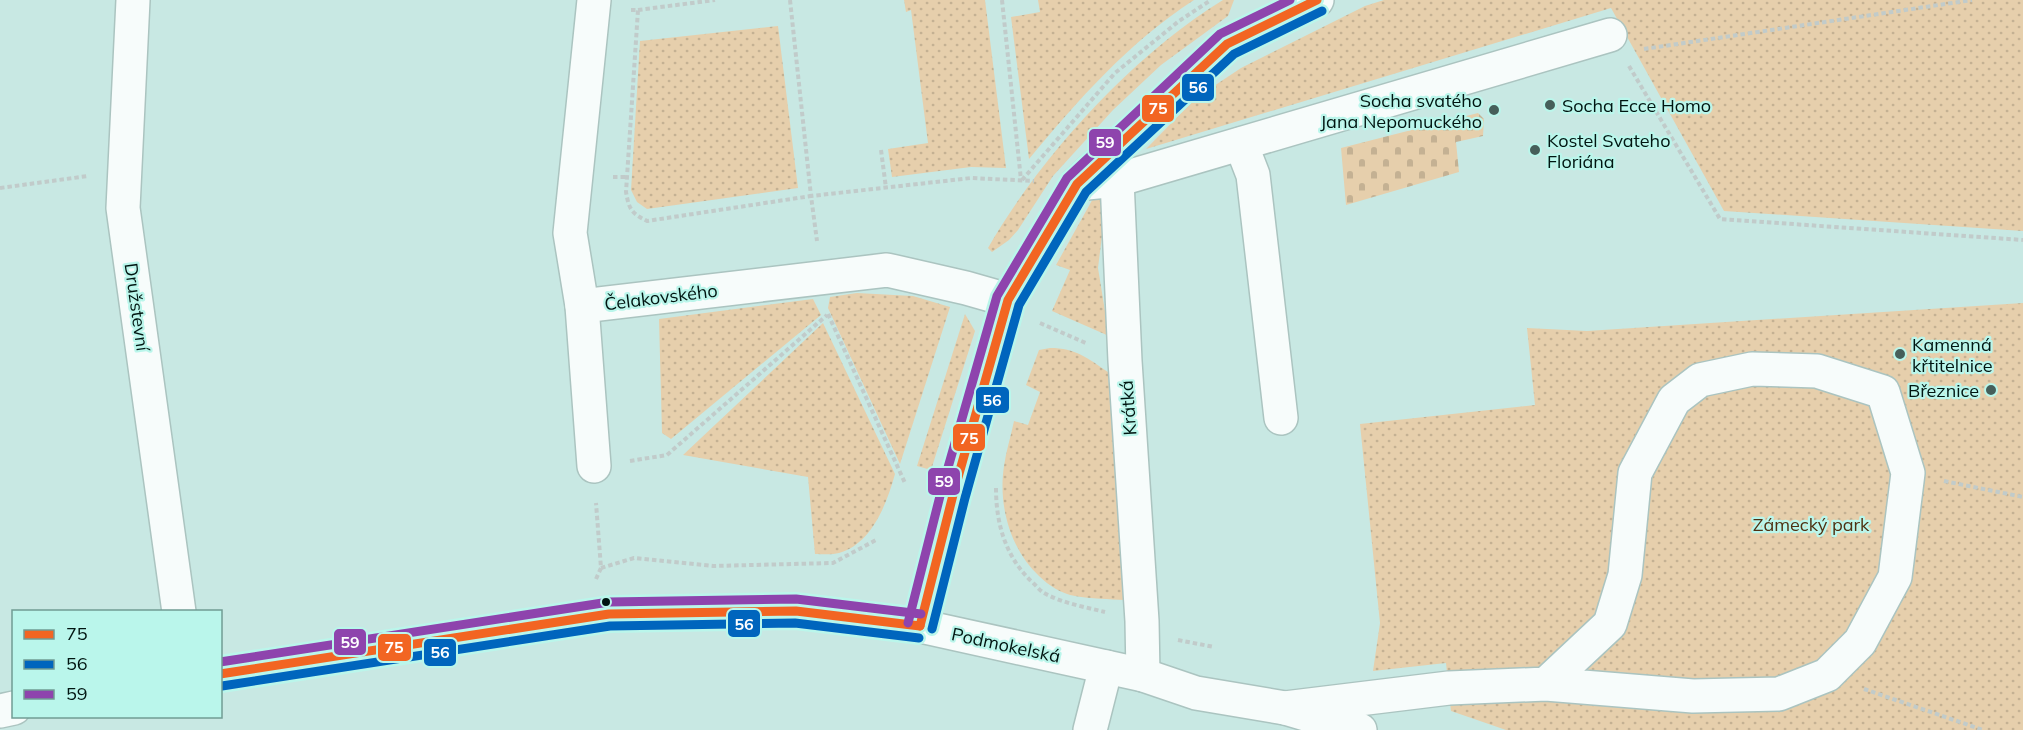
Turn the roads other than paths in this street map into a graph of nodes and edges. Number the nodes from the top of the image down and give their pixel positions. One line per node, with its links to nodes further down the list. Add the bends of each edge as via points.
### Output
1 (133, 0): 12 (street, Družstevní, via 123,208)
2 (1301, 3): 7 (street, via 1227,44)
3 (593, 4): 9 (street, Čelakovského, via 570,233)
4 (1610, 35): 5 (street)
5 (1241, 144): 6 (street); 10 (street, via 1253,175)
6 (1117, 180): 7 (street); 16 (street, Krátká)
7 (1077, 184): 8 (street)
8 (1008, 300): 9 (street, Čelakovského, via 887,270); 13 (street)
9 (582, 306): 11 (street)
10 (1281, 418)
11 (594, 466)
12 (179, 610)
13 (920, 626): 14 (street, Podmokelská); 15 (street, Podmokelská, via 796,611 594,616)
14 (1106, 667): 16 (street, Podmokelská); 19 (street)
15 (222, 674)
16 (1143, 675): 18 (street, Podmokelská, via 1196,693)
17 (1546, 684): 17 (street, via 1693,696 1779,694 1827,675 1860,642 1895,577 1908,473 1883,392 1817,371 1752,369 1700,380 1674,400 1635,473 1626,575 1610,624); 18 (street, via 1449,687)
18 (1285, 708): 20 (street, Podmokelská)
19 (1090, 730)
20 (1360, 730)

